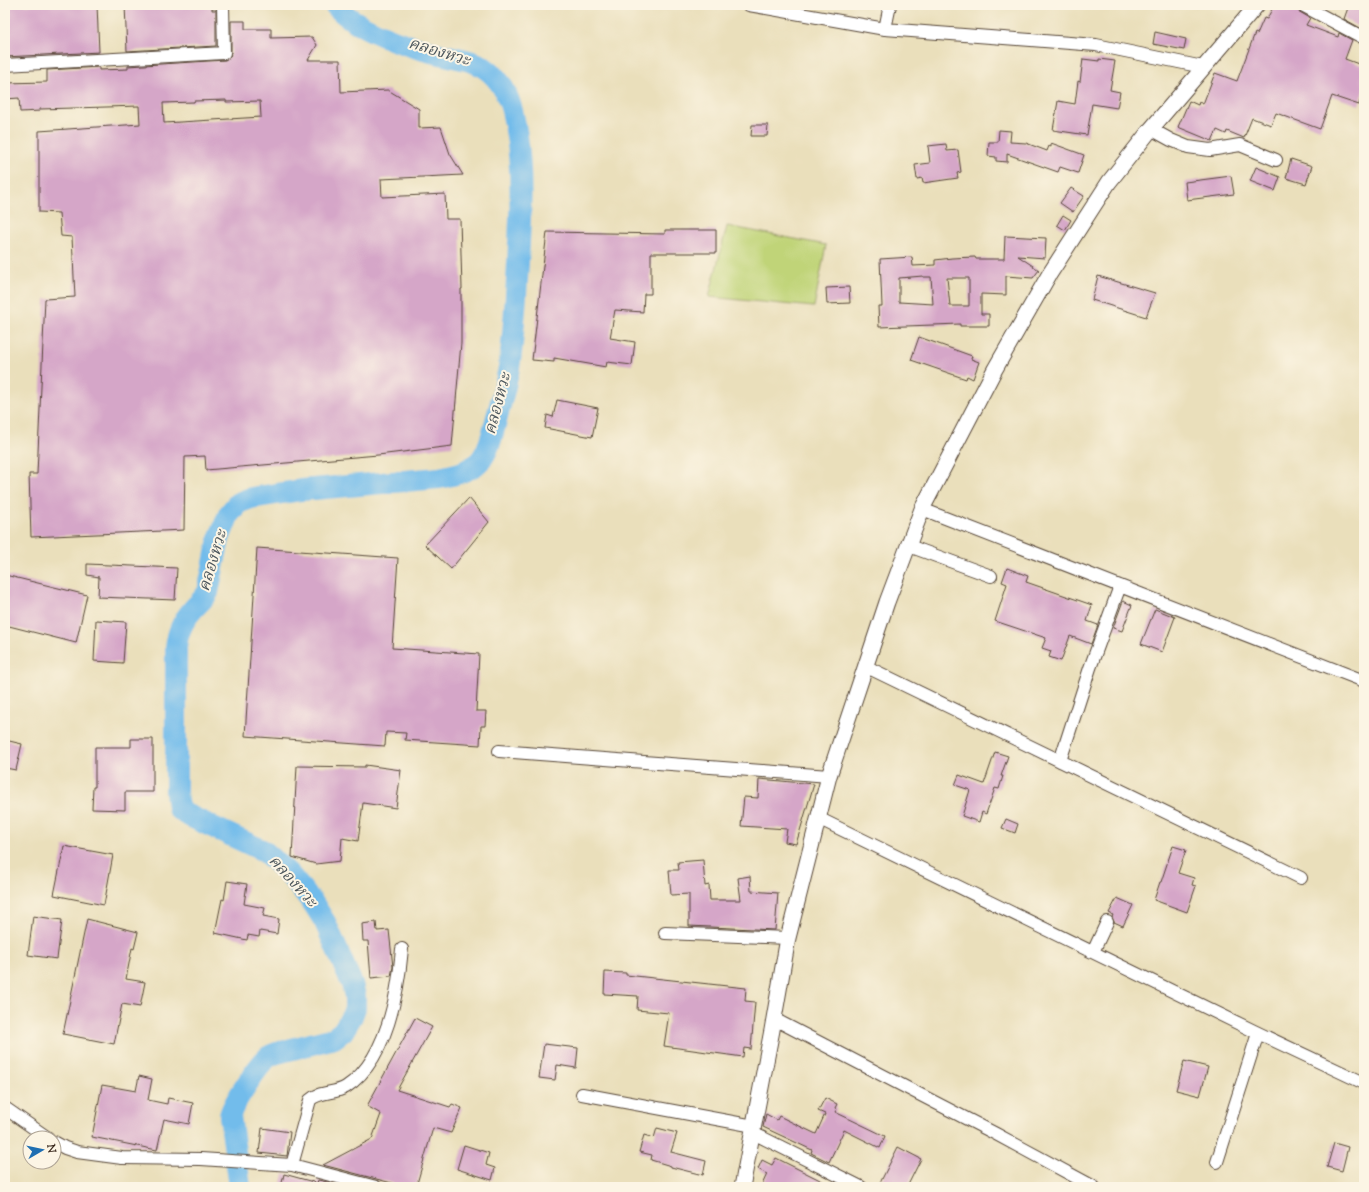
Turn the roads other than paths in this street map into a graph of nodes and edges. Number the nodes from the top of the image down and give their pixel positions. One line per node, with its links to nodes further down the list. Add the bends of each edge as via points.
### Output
1 (223, 5): 8 (street, via 224,53)
2 (749, 5): 6 (street)
3 (890, 5): 6 (street)
4 (1257, 5): 9 (street)
5 (1302, 5): 7 (street)
6 (885, 29): 9 (street, via 1096,45)
7 (1364, 38)
8 (5, 65)
9 (1204, 67): 10 (street)
10 (1151, 129): 11 (street, via 1188,147 1210,150 1240,145); 12 (street, via 1109,182 1050,275 994,369)
11 (1276, 160)
12 (922, 510): 13 (street); 15 (street)
13 (909, 546): 14 (street); 16 (street)
14 (991, 576)
15 (1120, 586): 17 (street); 19 (street)
16 (865, 666): 19 (street); 20 (street)
17 (1364, 681)
18 (498, 751): 20 (street)
19 (1060, 761): 22 (street)
20 (829, 776): 21 (street)
21 (818, 818): 25 (street); 27 (street)
22 (1301, 878)
23 (1107, 922): 27 (street)
24 (664, 933): 25 (street)
25 (788, 938): 28 (street)
26 (402, 949): 37 (street, via 397,992 383,1038 369,1063 350,1084 310,1100)
27 (1093, 952): 29 (street)
28 (774, 1019): 34 (street); 41 (street)
29 (1258, 1033): 30 (street); 36 (street)
30 (1364, 1083)
31 (582, 1094): 34 (street)
32 (5, 1108): 33 (street)
33 (37, 1130)
34 (753, 1130): 39 (street); 40 (street)
35 (62, 1146): 37 (street, via 77,1152 122,1158)
36 (1217, 1162)
37 (292, 1165): 38 (street)
38 (376, 1187)
39 (742, 1187)
40 (861, 1187)
41 (1094, 1187)

